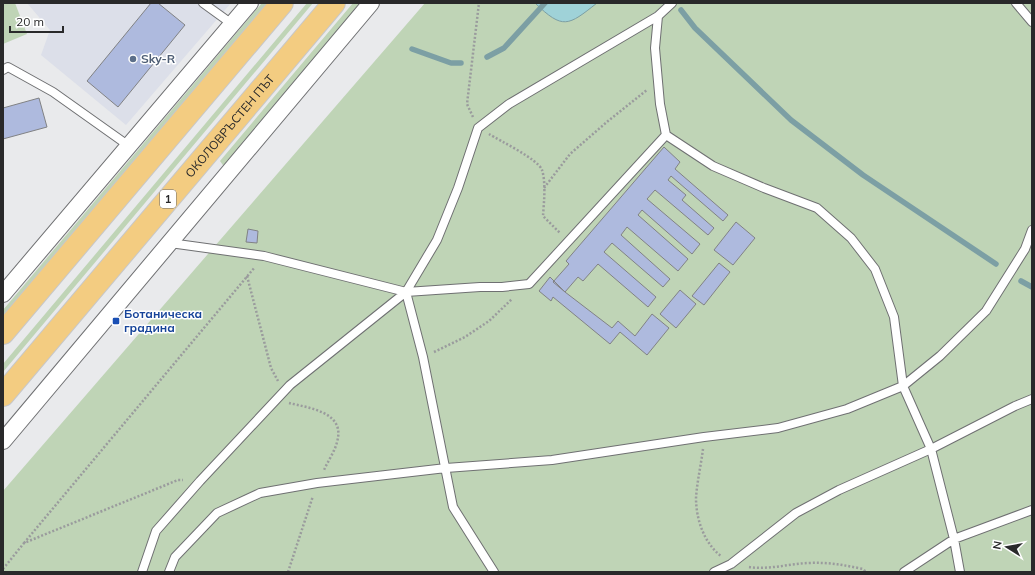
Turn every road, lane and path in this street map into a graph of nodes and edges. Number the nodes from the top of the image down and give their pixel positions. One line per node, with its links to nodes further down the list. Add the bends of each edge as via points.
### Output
1 (203, 3): 11 (lane)
2 (250, 3): 11 (street)
3 (282, 3): 26 (highway)
4 (334, 3): 30 (highway, ОКОЛОВРЪСТЕН ПЪТ / 1)
5 (371, 3): 20 (street)
6 (479, 3): 14 (path, via 467,104)
7 (672, 3): 9 (lane)
8 (1016, 3): 10 (lane)
9 (658, 16): 13 (lane, via 655,48); 14 (lane, via 509,104)
10 (1032, 22)
11 (232, 24): 16 (street)
12 (3, 70): 16 (lane, via 8,67 52,92)
13 (658, 81): 15 (lane); 17 (path, via 570,154)
14 (478, 128): 17 (path, via 536,161 542,169); 24 (lane, via 437,240)
15 (666, 135): 19 (lane); 28 (lane, via 713,166 817,208 851,238 875,269 894,317)
16 (129, 146): 25 (street)
17 (544, 188): 19 (path, via 543,216)
18 (1032, 230): 28 (lane, via 1025,249 986,311 940,356)
19 (568, 241): 23 (lane)
20 (170, 243): 21 (lane); 33 (street)
21 (264, 256): 22 (path); 24 (lane)
22 (247, 276): 29 (path, via 271,368); 40 (path)
23 (529, 284): 24 (lane); 27 (path, via 489,321 465,337)
24 (406, 292): 27 (lane); 29 (lane)
25 (3, 294)
26 (3, 333)
27 (423, 357): 35 (lane)
28 (903, 386): 34 (lane); 35 (lane, via 848,409 778,428 552,460)
29 (283, 392): 32 (lane)
30 (3, 395)
31 (1032, 399): 34 (lane)
32 (276, 400): 36 (lane); 37 (path, via 323,412 336,422 339,432 337,442)
33 (3, 441)
34 (931, 449): 39 (lane); 46 (lane, via 839,490 796,513 731,564)
35 (446, 468): 37 (lane); 45 (lane, via 453,507)
36 (200, 481): 40 (path, via 178,480); 42 (lane, via 156,531)
37 (317, 483): 43 (lane, via 260,493 217,514 175,557); 44 (path)
38 (1032, 510): 39 (lane)
39 (954, 539): 47 (lane); 48 (lane)
40 (24, 543): 41 (path)
41 (3, 569)
42 (142, 572)
43 (169, 572)
44 (288, 572)
45 (494, 572)
46 (714, 572)
47 (904, 572)
48 (960, 572)

